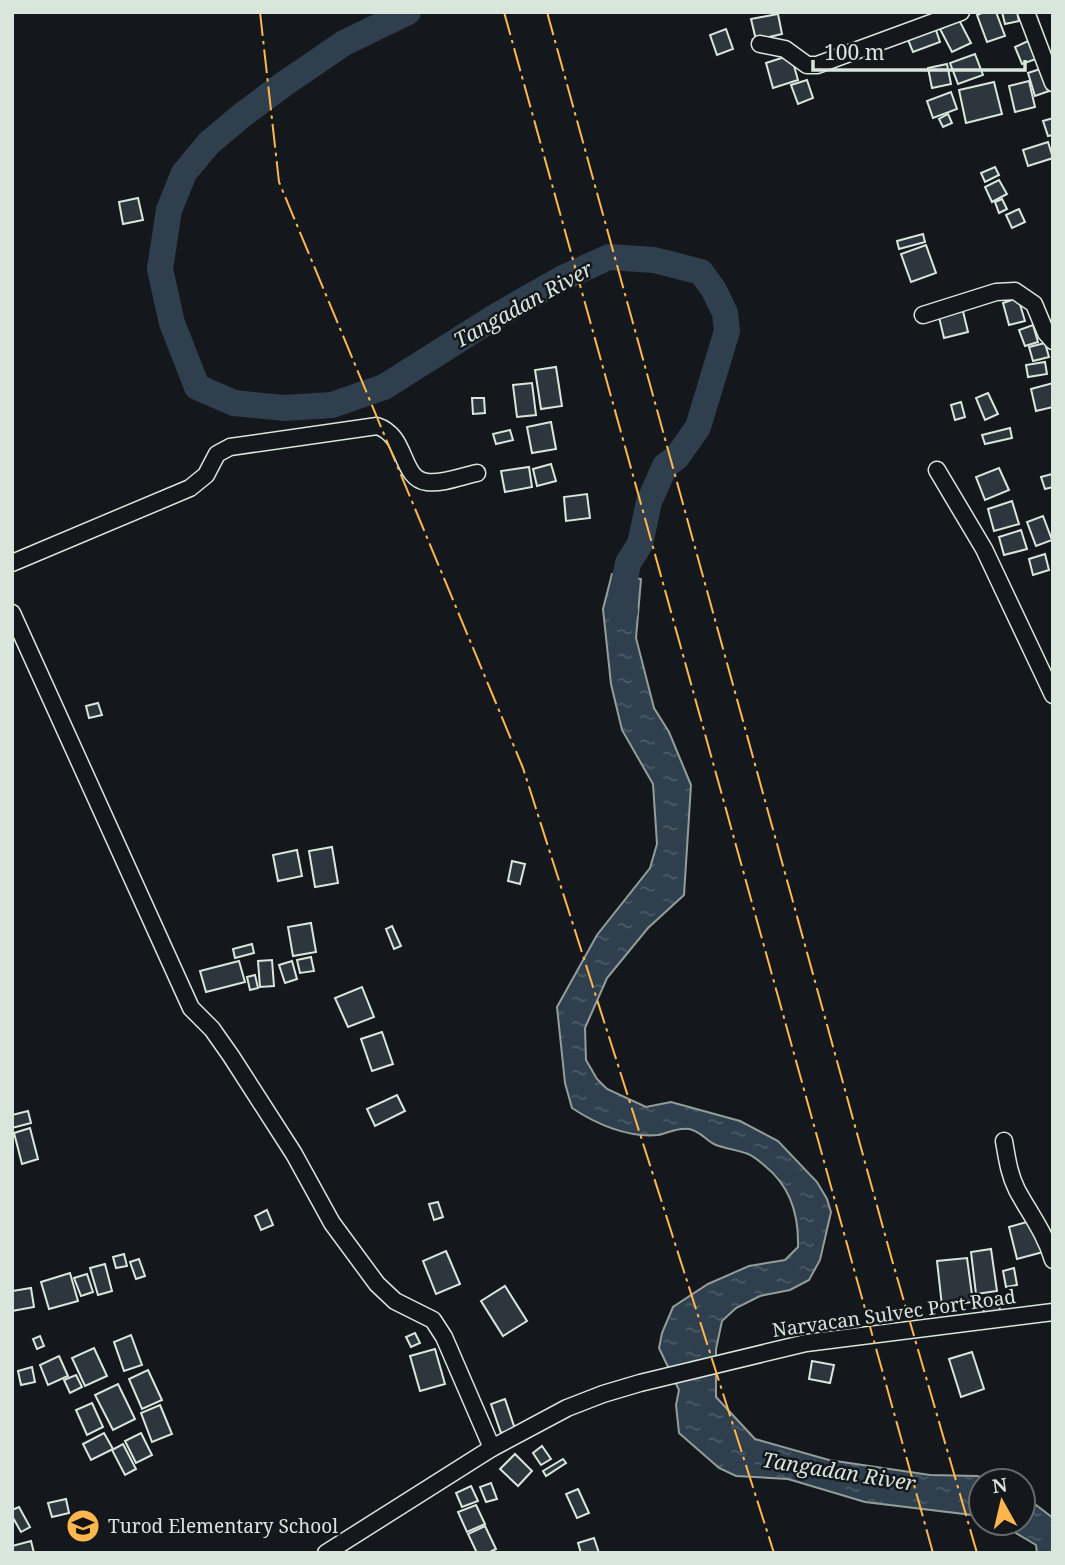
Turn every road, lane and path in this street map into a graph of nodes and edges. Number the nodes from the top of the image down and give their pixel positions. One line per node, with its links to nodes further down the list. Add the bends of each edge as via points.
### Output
1 (961, 12): 3 (street, via 817,65)
2 (1026, 12): 4 (street)
3 (760, 44)
4 (1053, 83)
5 (923, 315): 6 (street, via 996,292 1015,291 1034,304)
6 (1053, 341)
7 (937, 470): 11 (street, via 984,549)
8 (477, 473): 9 (street, via 439,481 418,479 393,434 377,426 230,447 217,454 206,475 190,488)
9 (12, 563)
10 (12, 613): 15 (street, via 191,1008 231,1056 332,1223 377,1284 395,1301 433,1320 444,1336)
11 (1053, 695)
12 (1004, 1141): 13 (street, via 1008,1168)
13 (1053, 1260)
14 (1053, 1312): 15 (street, Narvacan Sulvec Port Road, via 806,1343 668,1376 567,1408)
15 (492, 1448): 16 (street, Narvacan Sulvec Port Road)
16 (326, 1553)

